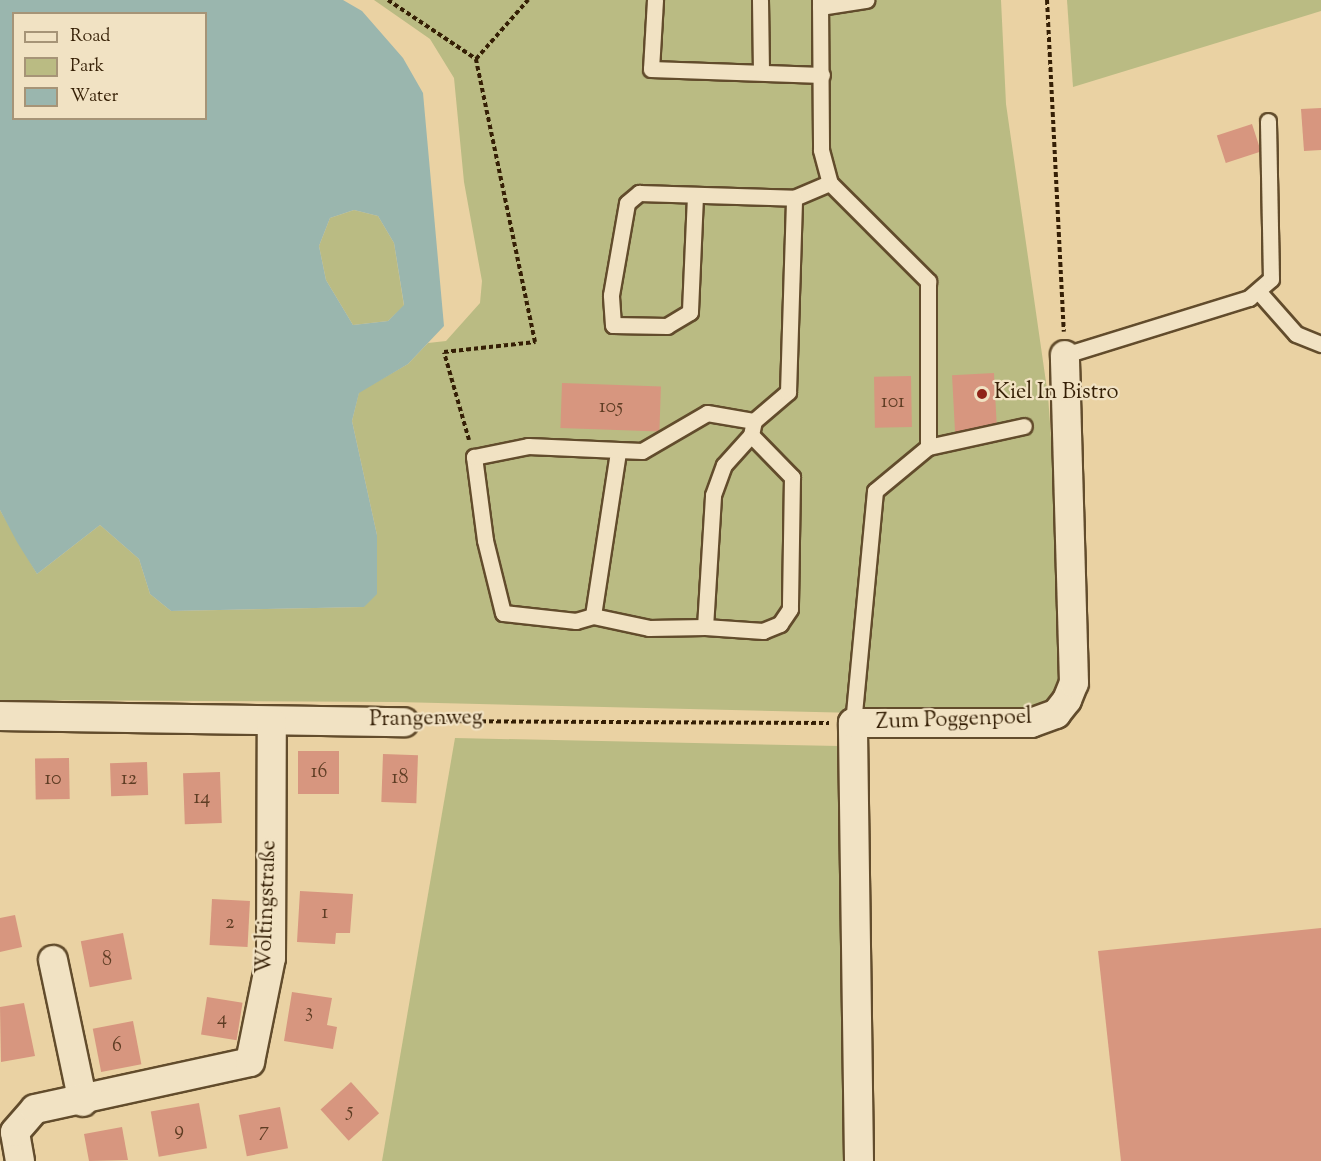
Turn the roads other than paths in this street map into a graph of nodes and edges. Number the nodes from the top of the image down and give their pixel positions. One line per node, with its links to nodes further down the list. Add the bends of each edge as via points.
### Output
1 (655, 0): 5 (lane, via 651,69)
2 (760, 0): 5 (lane)
3 (866, 0): 4 (lane)
4 (820, 3): 6 (lane)
5 (761, 72): 6 (lane)
6 (822, 75): 8 (lane, via 821,150)
7 (1268, 121): 11 (lane, via 1271,279)
8 (830, 183): 10 (lane); 16 (lane, via 928,281)
9 (695, 196): 9 (lane, via 639,193 627,203 611,295 613,325 667,326 690,312); 10 (lane)
10 (794, 198): 15 (lane, via 788,392)
11 (1258, 291): 12 (lane, via 1296,334); 13 (lane, via 1239,302)
12 (1321, 344)
13 (1065, 355): 23 (street, Zum Poggenpoel, via 1074,683 1067,700 1056,714 1032,723)
14 (1024, 426): 16 (lane)
15 (752, 428): 17 (lane, via 707,413 642,451); 19 (lane, via 724,465 713,495); 19 (lane, via 792,477 790,609 780,624 763,632)
16 (928, 447): 23 (lane, via 875,492)
17 (618, 452): 18 (lane); 18 (lane, via 528,446 474,458 485,540 503,613 576,621)
18 (592, 616): 19 (lane, via 649,628)
19 (705, 627)
20 (0, 716): 21 (street, Prangenweg)
21 (272, 722): 22 (street, Prangenweg); 25 (street, Woltingstraße, via 271,958 250,1062)
22 (404, 722)
23 (853, 723): 27 (street, Zum Poggenpoel)
24 (53, 960): 25 (street)
25 (83, 1102): 26 (street, Woltingstraße, via 35,1109 15,1132)
26 (20, 1161)
27 (859, 1161)

